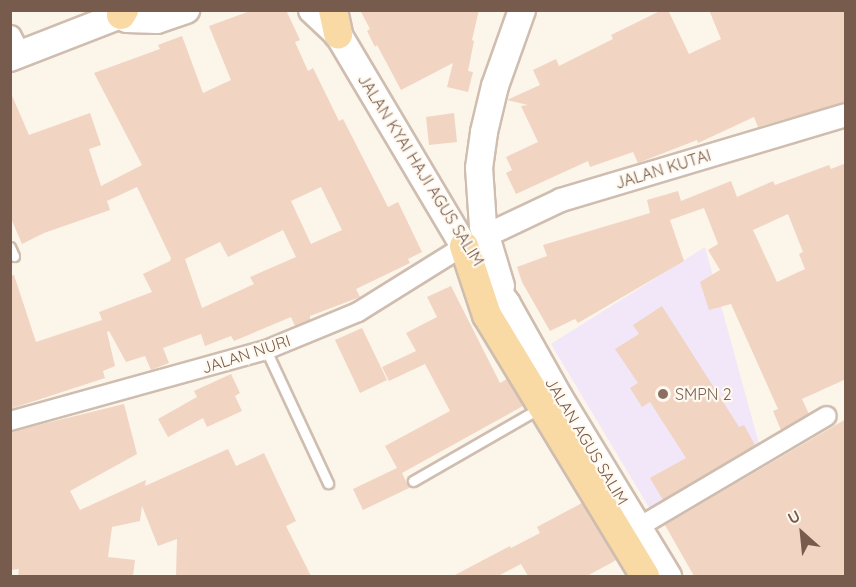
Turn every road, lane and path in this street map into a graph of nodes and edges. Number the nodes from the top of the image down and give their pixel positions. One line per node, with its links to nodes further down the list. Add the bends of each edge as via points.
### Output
1 (186, 10): 4 (main road, via 157,20 127,19)
2 (312, 10): 5 (main road, JALAN KYAI HAJI AGUS SALIM)
3 (522, 10): 8 (main road, via 495,86 484,132)
4 (123, 13): 6 (main road)
5 (335, 22): 8 (main road, JALAN KYAI HAJI AGUS SALIM)
6 (13, 50)
7 (846, 115): 8 (street, JALAN KUTAI, via 561,200)
8 (475, 241): 9 (main road, JALAN KYAI HAJI AGUS SALIM); 10 (street, JALAN NURI, via 358,312); 11 (main road, via 487,315)
9 (507, 304): 11 (main road, JALAN AGUS SALIM)
10 (266, 350): 13 (street, JALAN NURI); 15 (lane)
11 (551, 402): 14 (lane); 16 (main road, JALAN AGUS SALIM); 17 (main road)
12 (827, 416): 16 (street)
13 (10, 422)
14 (413, 481)
15 (328, 483)
16 (639, 527): 18 (main road, JALAN AGUS SALIM)
17 (645, 576)
18 (668, 576)

